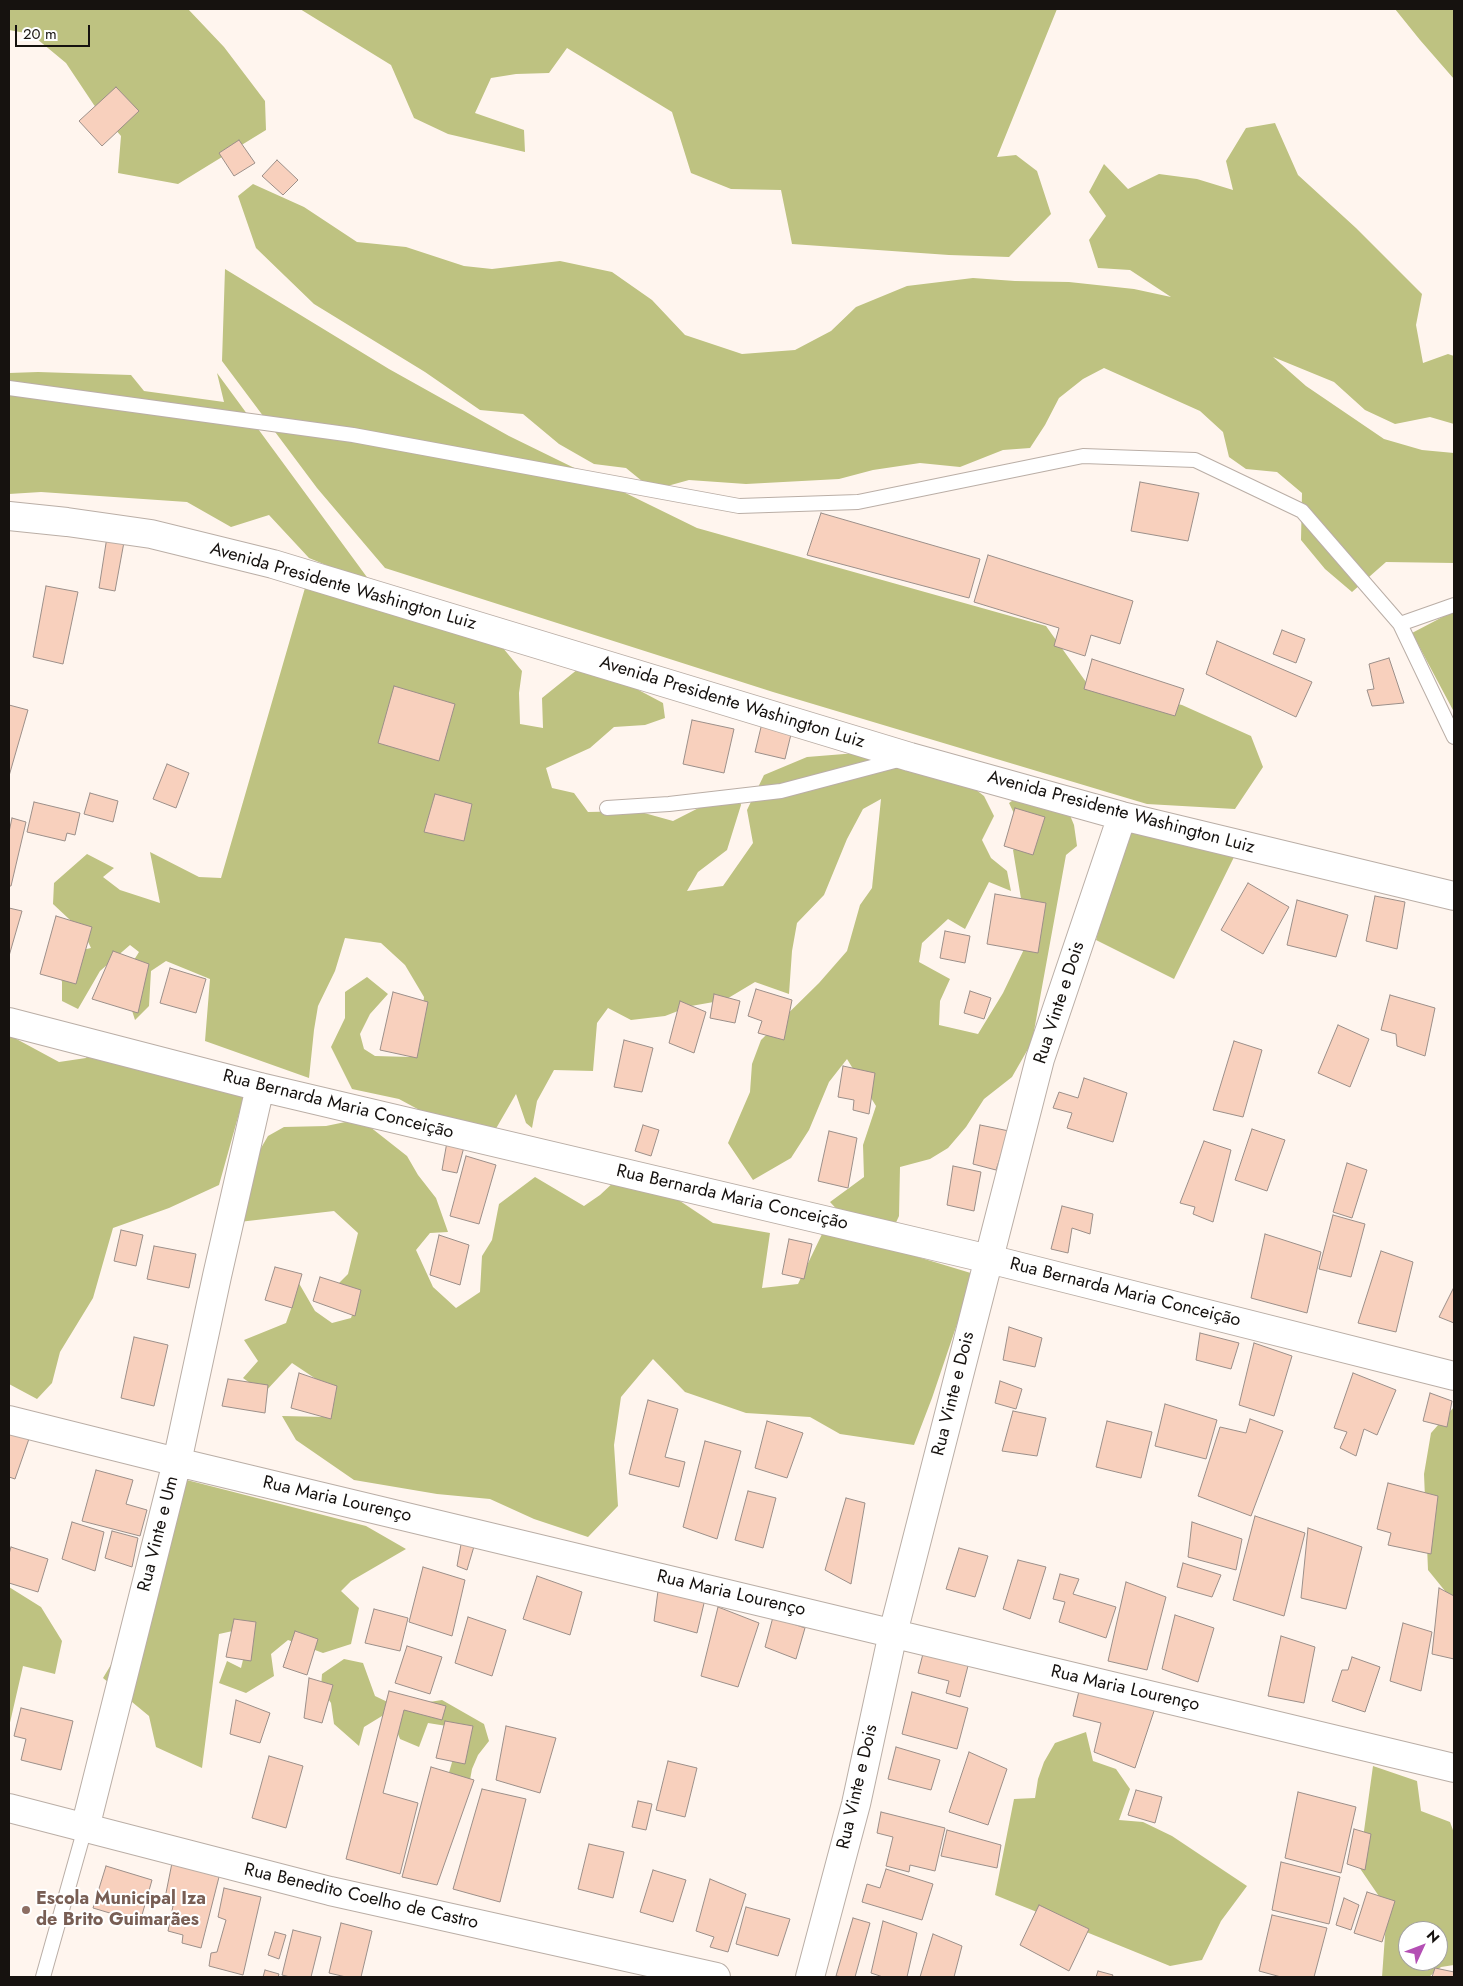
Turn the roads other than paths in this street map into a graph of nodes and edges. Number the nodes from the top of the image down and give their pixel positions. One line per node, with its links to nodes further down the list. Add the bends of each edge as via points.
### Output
1 (9, 388): 4 (lane, via 353,435 739,506 858,502 1082,456 1195,460 1302,511)
2 (9, 516): 6 (street, Avenida Presidente Washington Luiz, via 151,534 273,564)
3 (1453, 608): 4 (lane)
4 (1400, 624): 5 (lane)
5 (1454, 737)
6 (910, 757): 7 (lane, via 781,791); 8 (street, Avenida Presidente Washington Luiz)
7 (607, 808)
8 (1122, 816): 9 (street, Avenida Presidente Washington Luiz); 12 (street, Rua Vinte e Dois, via 1040,1060)
9 (1454, 896)
10 (9, 1022): 11 (street, Rua Bernarda Maria Conceição)
11 (260, 1087): 12 (street, Rua Bernarda Maria Conceição); 15 (street, Rua Vinte e Um)
12 (989, 1259): 13 (street, Rua Bernarda Maria Conceição); 16 (street, Rua Vinte e Dois)
13 (1454, 1376)
14 (9, 1420): 15 (street, Rua Maria Lourenço)
15 (177, 1462): 16 (street, Rua Maria Lourenço); 19 (street, Rua Vinte e Um)
16 (893, 1633): 17 (street, Rua Maria Lourenço); 22 (street, Rua Vinte e Dois, via 856,1804)
17 (1454, 1768)
18 (9, 1808): 19 (street, Rua Benedito Coelho de Castro)
19 (85, 1828): 20 (lane, Rua Vinte e Um); 21 (street, Rua Benedito Coelho de Castro, via 330,1891)
20 (43, 1977)
21 (716, 1977)
22 (810, 1977)

